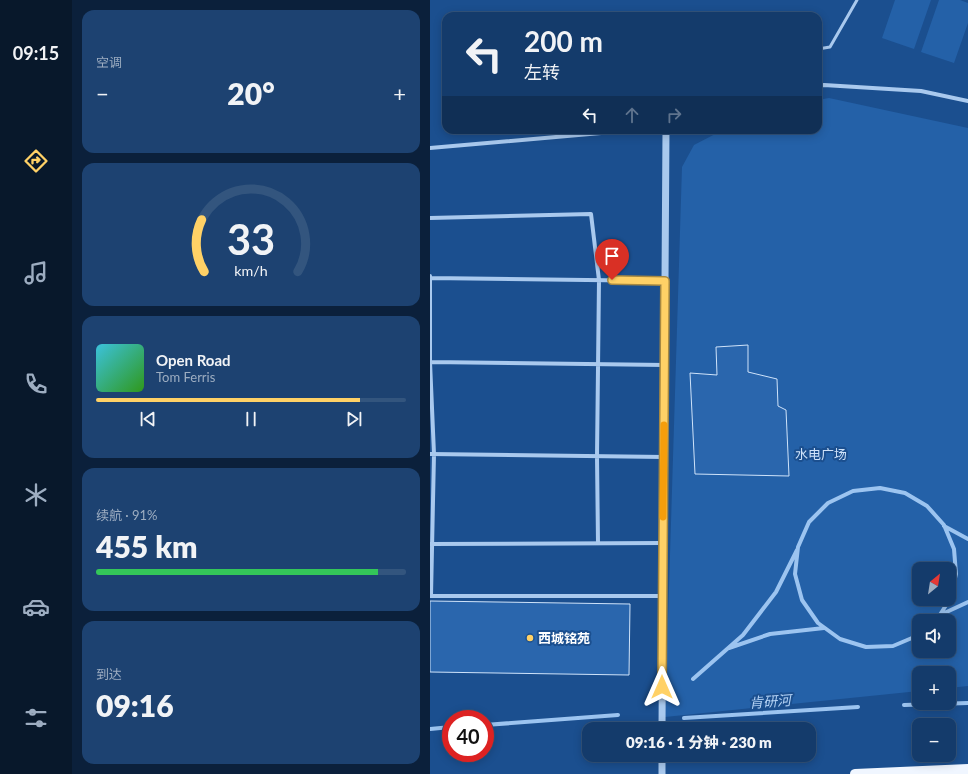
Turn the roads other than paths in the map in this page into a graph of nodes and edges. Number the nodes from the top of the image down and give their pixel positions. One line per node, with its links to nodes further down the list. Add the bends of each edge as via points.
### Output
1 (857, 0): 2 (lane, via 830,47)
2 (822, 48)
3 (822, 85): 4 (street, via 921,91)
4 (968, 101)
5 (573, 134): 7 (street)
6 (666, 134): 11 (street)
7 (430, 148)
8 (430, 218): 10 (street, via 591,214)
9 (430, 277): 10 (street); 12 (street)
10 (599, 280): 11 (street); 13 (street)
11 (665, 281): 14 (street)
12 (430, 362): 13 (street); 15 (street)
13 (598, 364): 14 (street); 16 (street)
14 (665, 365): 17 (street)
15 (432, 454): 16 (street); 20 (street)
16 (597, 456): 17 (street); 18 (street)
17 (664, 457): 19 (street)
18 (598, 543): 19 (street); 20 (street)
19 (663, 543): 22 (street)
20 (431, 544): 21 (street)
21 (431, 596): 22 (street)
22 (663, 596): 23 (street)
23 (662, 722)
24 (662, 762): 26 (street)
25 (968, 769): 27 (main road)
26 (662, 774)
27 (855, 774)

